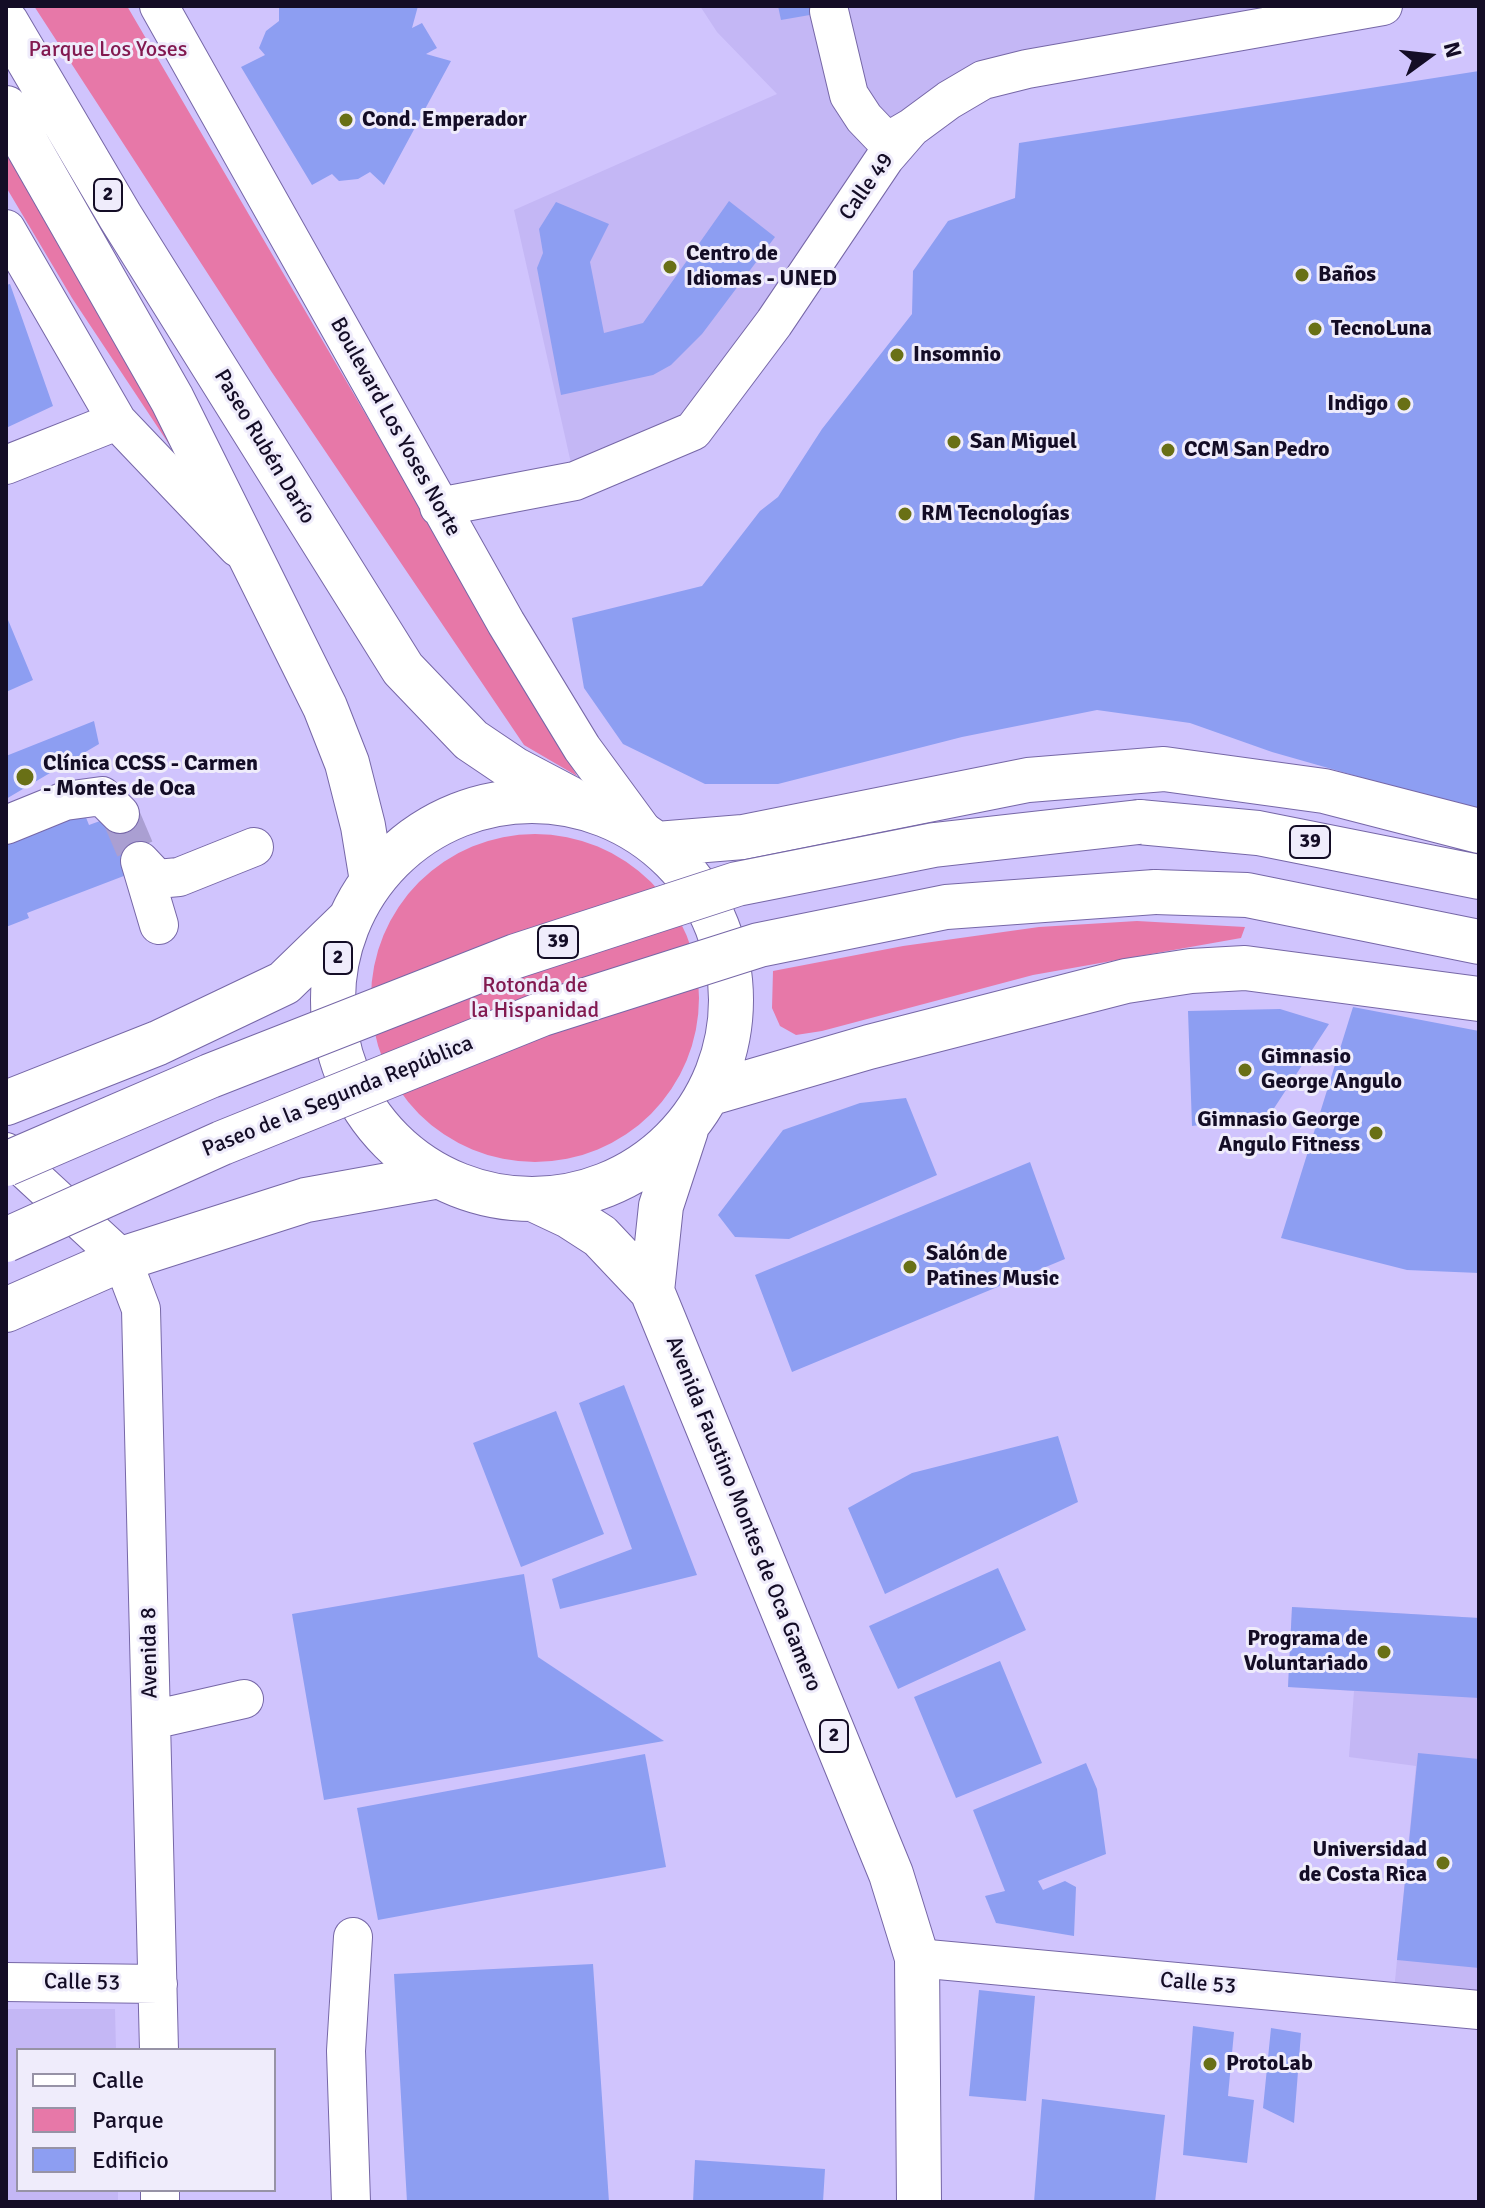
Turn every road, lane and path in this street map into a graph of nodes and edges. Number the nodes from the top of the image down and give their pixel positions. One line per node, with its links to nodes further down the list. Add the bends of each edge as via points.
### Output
1 (159, 6): 10 (street, Boulevard Los Yoses Norte)
2 (1383, 6): 6 (street, Calle 49, via 983,80)
3 (829, 11): 6 (street, via 849,95 864,118 887,142)
4 (6, 22): 12 (highway, Paseo Rubén Darío / 2, via 120,216 403,669 471,740)
5 (6, 108): 11 (highway, 2, via 172,399)
6 (911, 128): 10 (street, Calle 49, via 693,431 575,481)
7 (6, 229): 8 (street)
8 (117, 421): 9 (street); 11 (street)
9 (6, 465)
10 (439, 507): 16 (street, Boulevard Los Yoses Norte, via 582,748)
11 (253, 564): 19 (highway, 2, via 325,707 347,763)
12 (589, 808): 16 (highway, 2); 19 (highway, 2, via 529,800 469,810 415,838)
13 (120, 814): 14 (street, via 102,796 65,801)
14 (6, 825)
15 (1479, 831): 16 (highway, via 1324,791 1164,769 1028,780 743,837)
16 (652, 841): 25 (highway, 2, via 694,884 720,934 731,988 727,1043)
17 (254, 847): 21 (street, via 179,877 157,879 140,861)
18 (1479, 877): 27 (highway, 39, bridge, via 1258,833 1139,822 934,845 737,884 501,962 210,1076)
19 (372, 881): 20 (highway, 2)
20 (351, 919): 24 (highway, via 284,983 158,1043); 28 (highway, 2, via 337,959 338,1044 353,1085 375,1122 404,1153)
21 (159, 925)
22 (1479, 942): 30 (highway, Paseo de la Segunda República, bridge, via 1247,895 1155,892 946,907 759,945 542,1014 222,1143)
23 (1479, 999): 25 (highway, via 1245,968 1191,971 1126,981 898,1039)
24 (6, 1103)
25 (699, 1109): 29 (highway, 2, via 657,1156 620,1180 579,1195); 32 (highway, Avenida Faustino Montes de Oca Gamero / 2, via 661,1206)
26 (6, 1152): 31 (street)
27 (6, 1164)
28 (439, 1176): 29 (highway, 2, via 502,1198); 31 (highway, via 306,1200)
29 (535, 1200): 32 (highway, Avenida Faustino Montes de Oca Gamero / 2, via 600,1236)
30 (6, 1240)
31 (122, 1259): 33 (highway); 35 (street, Avenida 8, via 141,1309)
32 (652, 1291): 37 (highway, Avenida Faustino Montes de Oca Gamero / 2, via 891,1874)
33 (6, 1310)
34 (244, 1699): 35 (street)
35 (152, 1720): 39 (street, Avenida 8)
36 (353, 1937): 42 (street, via 346,2051)
37 (917, 1958): 40 (street, Calle 53); 43 (highway, Avenida Faustino Montes de Oca Gamero / 2)
38 (6, 1982): 39 (street, Calle 53)
39 (158, 1984): 41 (street, Avenida 8)
40 (1479, 2010)
41 (159, 2048)
42 (351, 2202)
43 (919, 2202)

